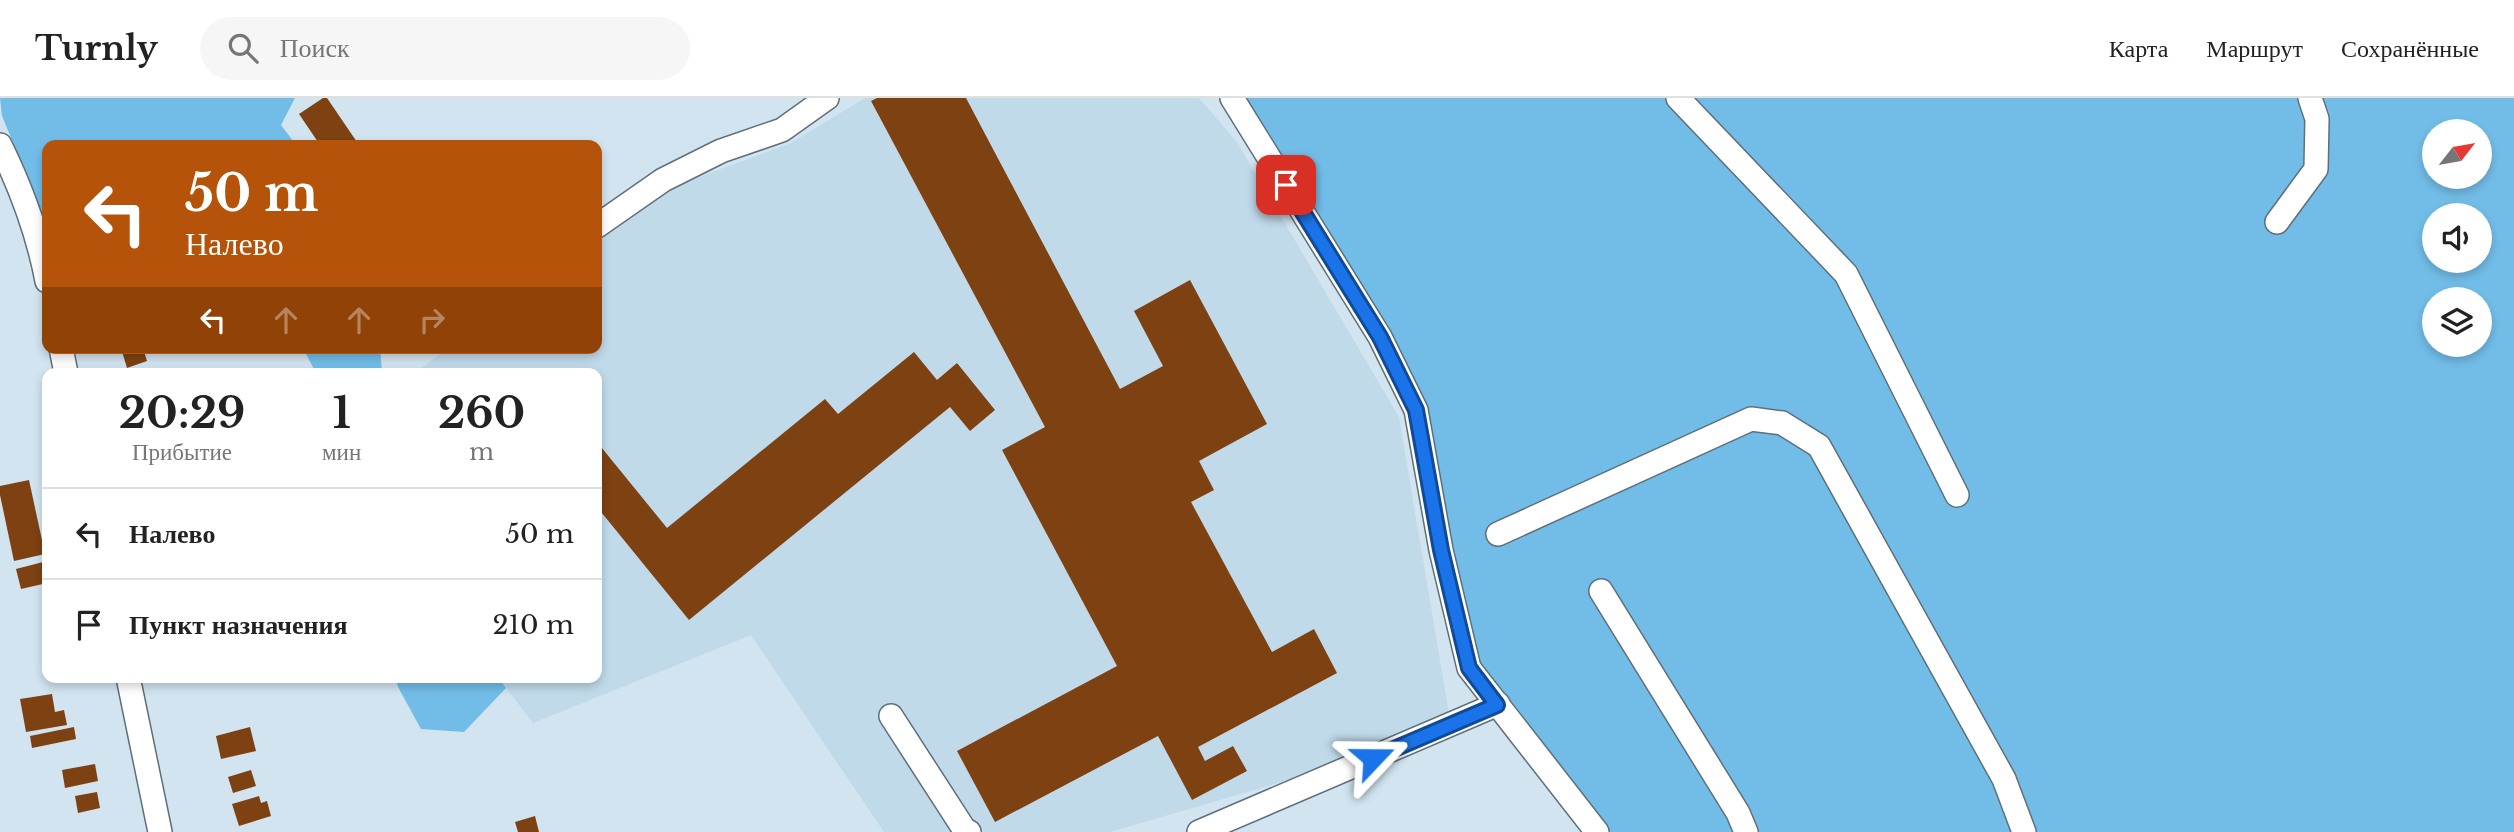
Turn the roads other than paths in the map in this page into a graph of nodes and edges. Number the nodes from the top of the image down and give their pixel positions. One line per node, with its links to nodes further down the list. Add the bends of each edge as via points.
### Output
1 (827, 98): 7 (street, via 782,130 721,151 663,180)
2 (1232, 98): 13 (street, via 1380,337 1416,410 1441,550 1469,668)
3 (1678, 98): 9 (street, via 1846,274)
4 (2310, 98): 6 (street, via 2317,119 2316,169)
5 (0, 145): 8 (street, via 23,196)
6 (2277, 222)
7 (602, 223)
8 (42, 257)
9 (1957, 495)
10 (1498, 534): 20 (street, via 1751,419 1783,423 1819,446 2004,779)
11 (1601, 591): 19 (street)
12 (129, 683): 15 (street)
13 (1497, 705): 17 (street); 18 (street)
14 (891, 716): 16 (street)
15 (160, 832)
16 (969, 832)
17 (1199, 832)
18 (1597, 832)
19 (1746, 832)
20 (2024, 832)

